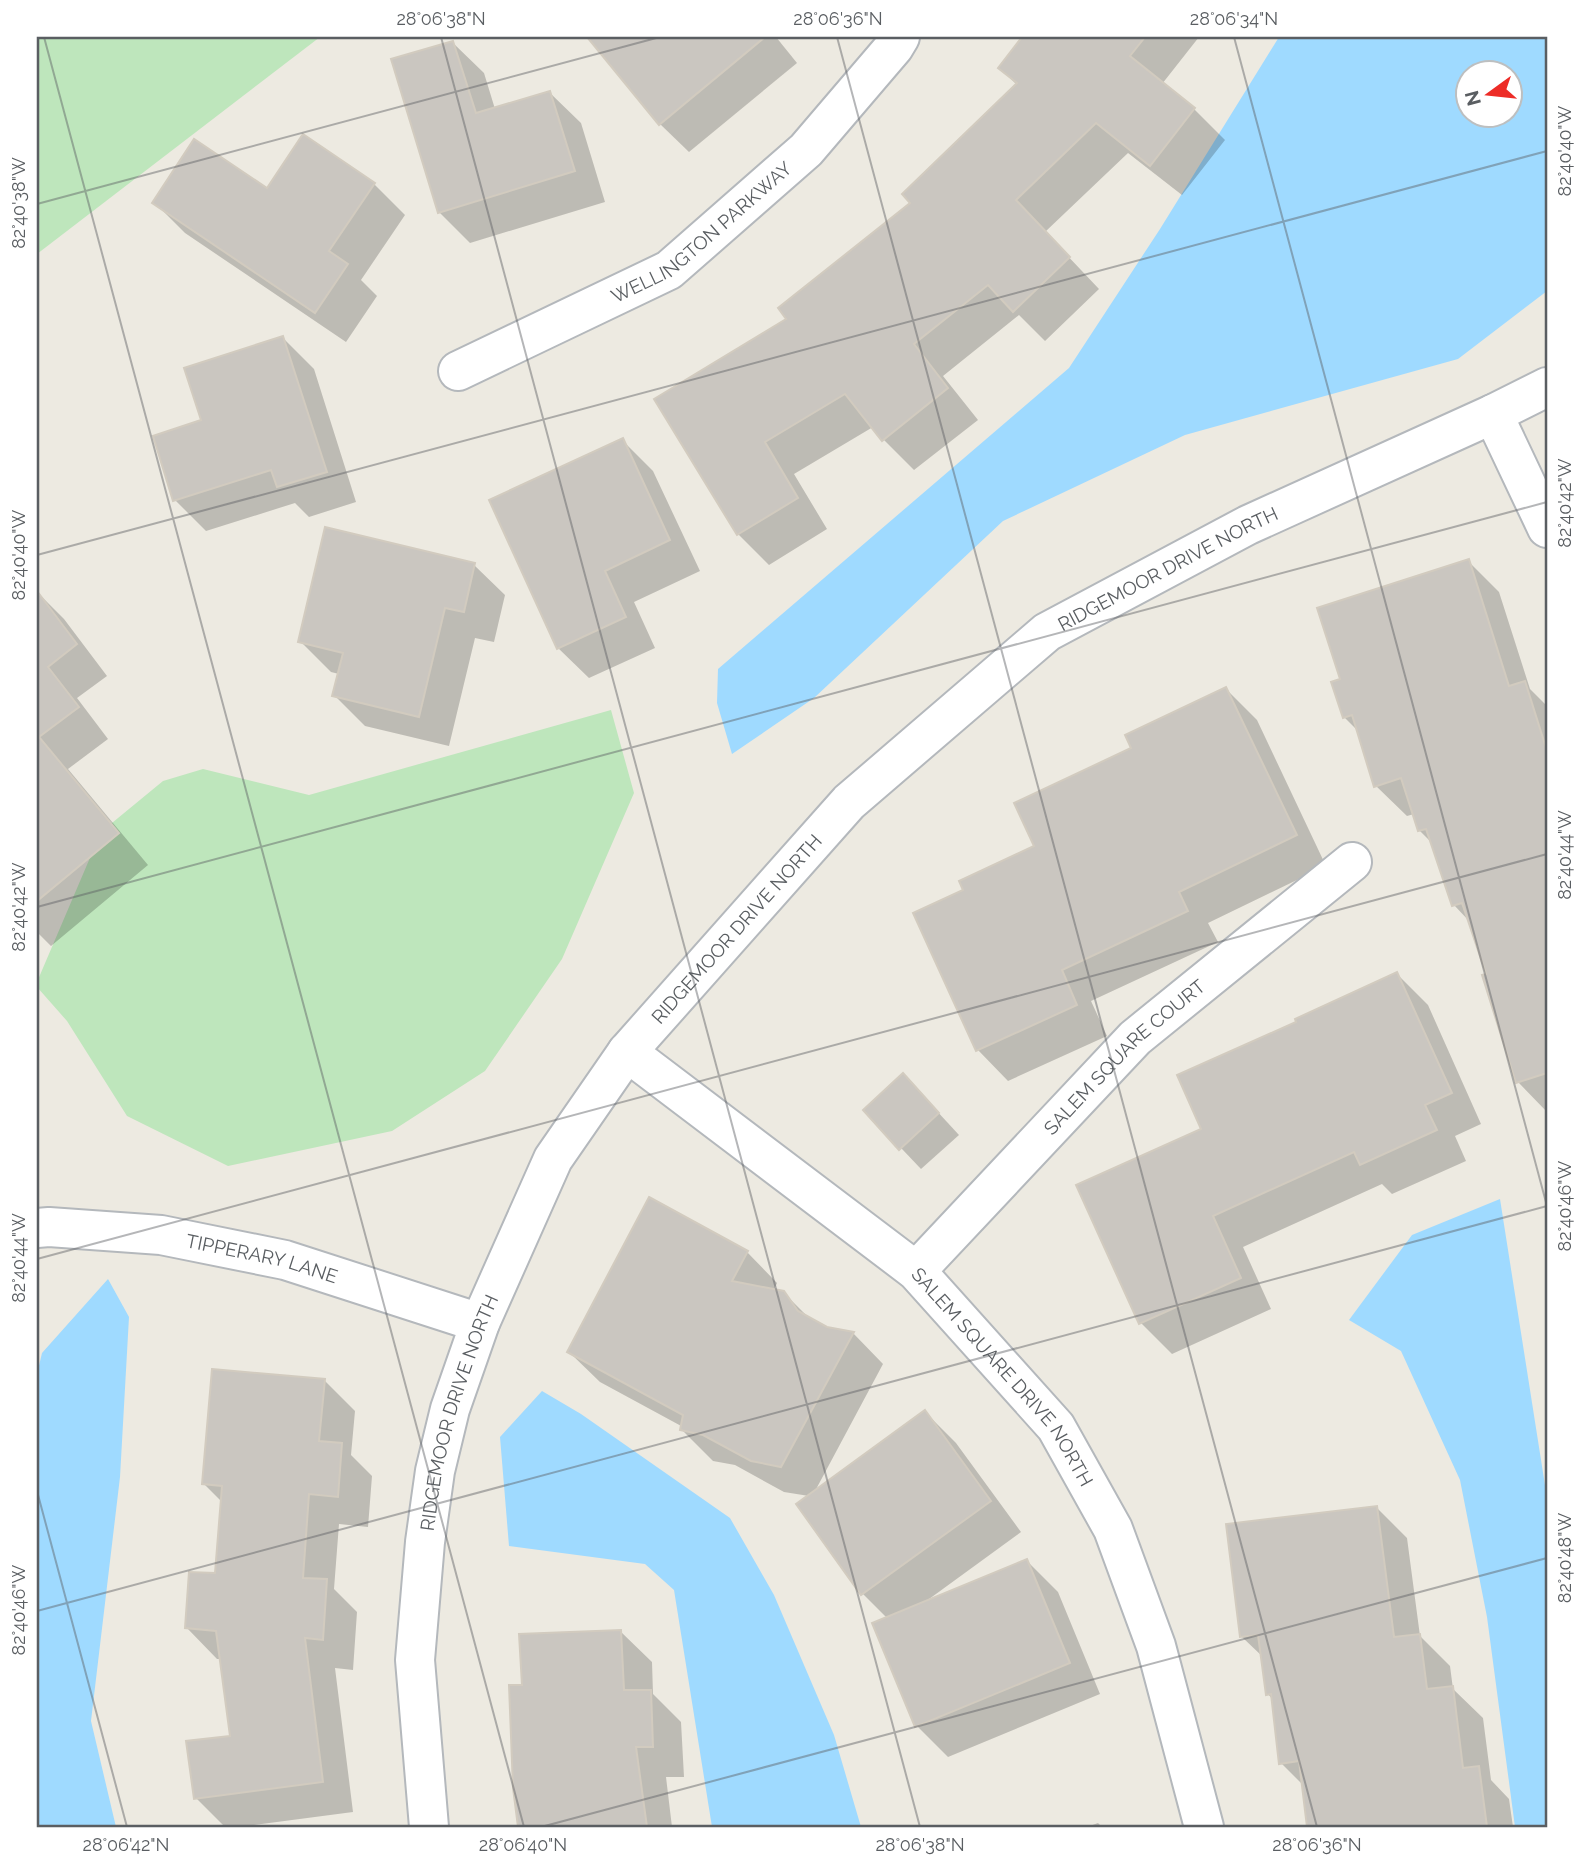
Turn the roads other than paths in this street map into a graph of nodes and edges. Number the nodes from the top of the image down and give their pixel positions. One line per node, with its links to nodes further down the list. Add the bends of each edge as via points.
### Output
1 (900, 37): 2 (street, WELLINGTON PARKWAY, via 806,150 668,271)
2 (458, 370)
3 (1547, 387): 4 (street, RIDGEMOOR DRIVE NORTH)
4 (1493, 414): 5 (street); 7 (street, RIDGEMOOR DRIVE NORTH, via 1248,526 1047,632 849,802)
5 (1547, 528)
6 (1352, 862): 9 (street, SALEM SQUARE COURT, via 1135,1038)
7 (627, 1052): 9 (street, SALEM SQUARE DRIVE NORTH); 10 (street, RIDGEMOOR DRIVE NORTH, via 553,1159)
8 (37, 1228): 10 (street, TIPPERARY LANE, via 161,1235 285,1260)
9 (916, 1271): 12 (street, SALEM SQUARE DRIVE NORTH, via 1056,1427 1113,1529 1156,1646)
10 (480, 1323): 11 (street, RIDGEMOOR DRIVE NORTH, via 450,1409 425,1542 415,1660)
11 (429, 1827)
12 (1204, 1827)

